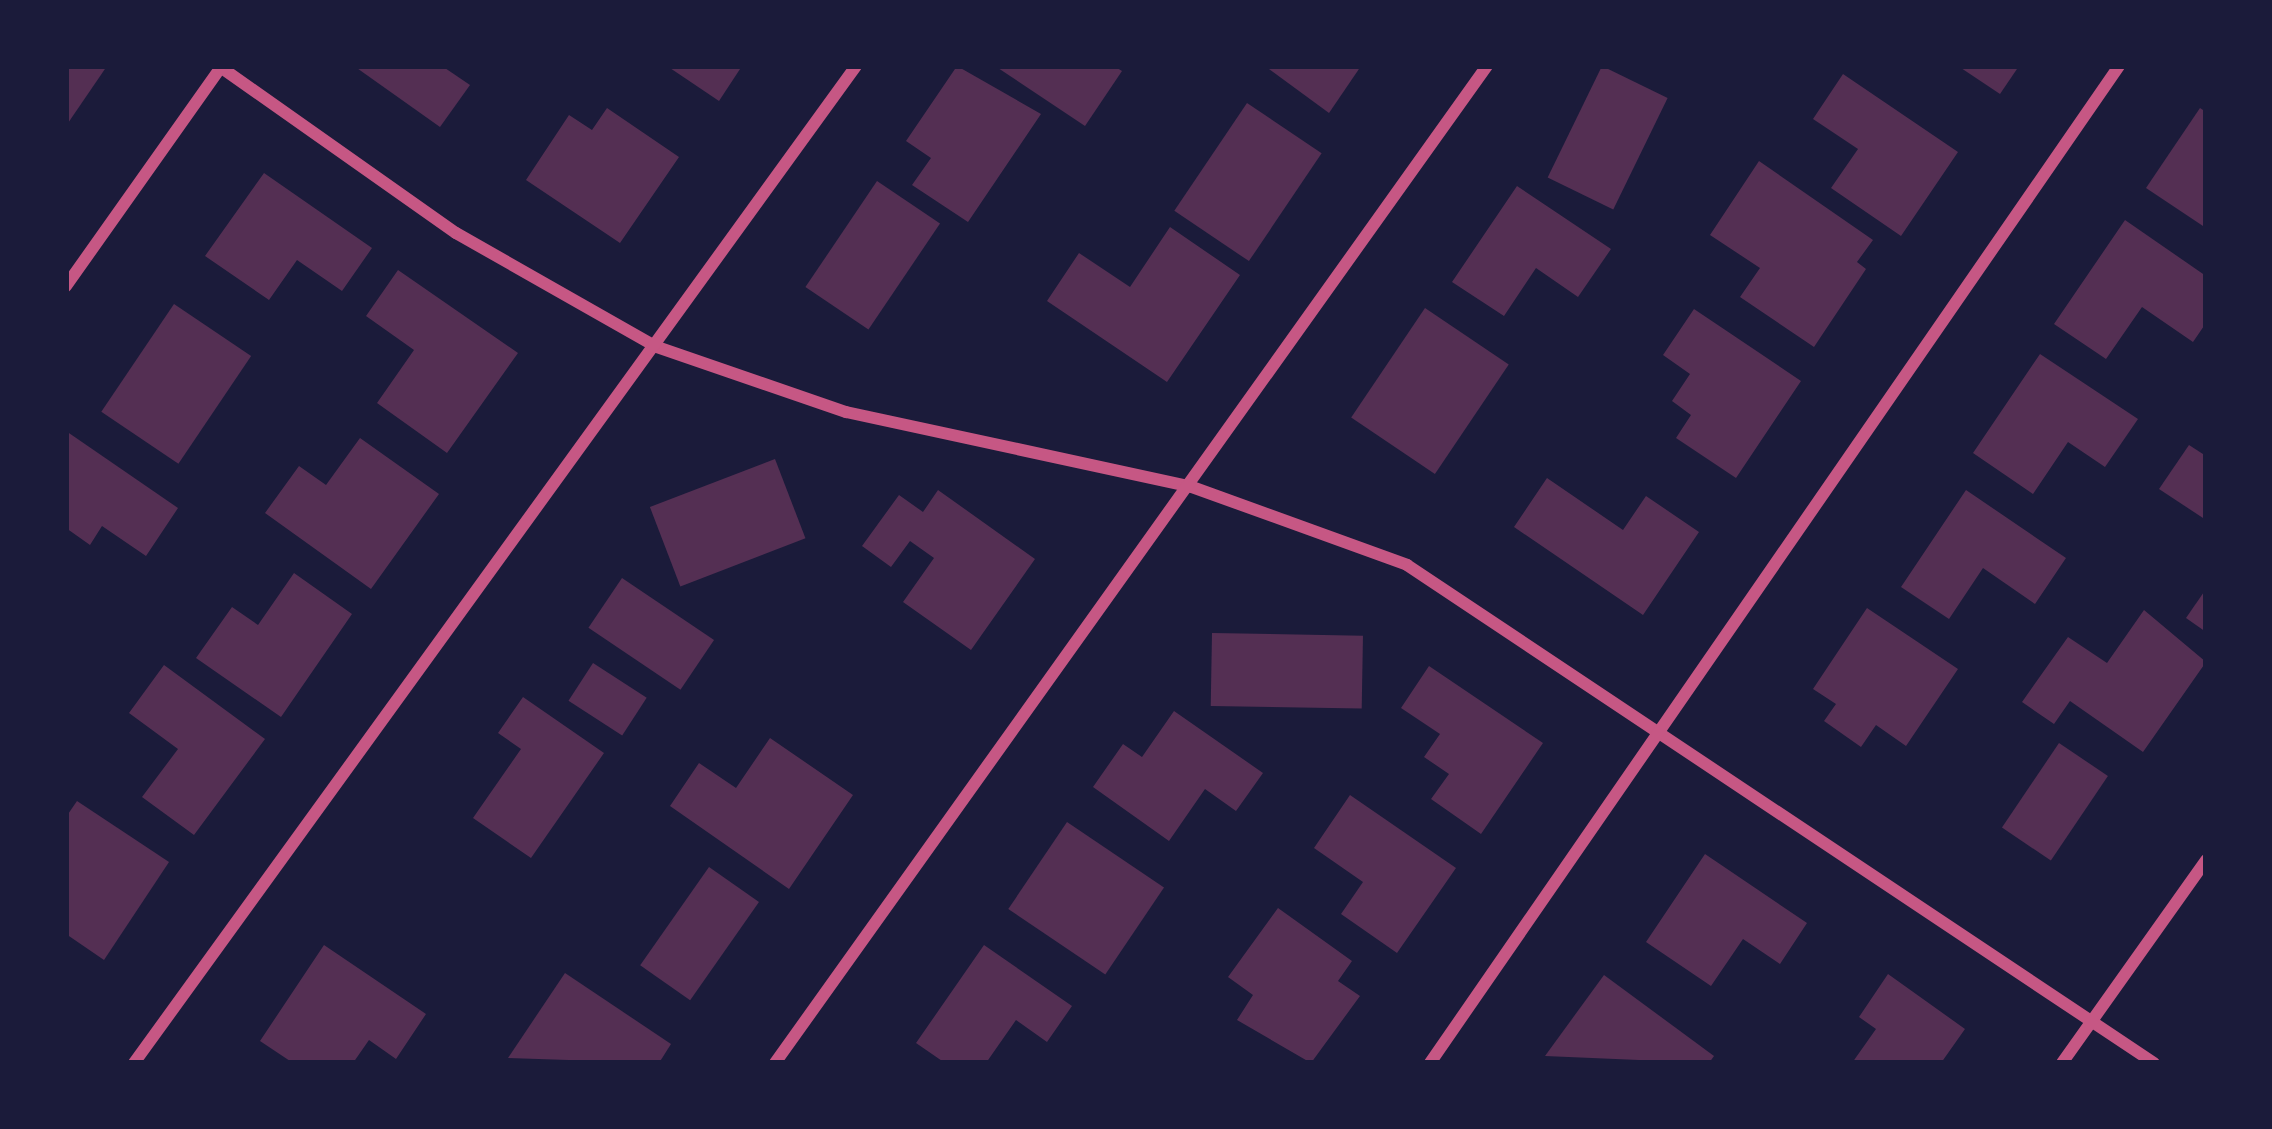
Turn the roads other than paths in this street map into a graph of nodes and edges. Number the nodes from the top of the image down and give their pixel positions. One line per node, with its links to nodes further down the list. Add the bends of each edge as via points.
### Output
1 (221, 66): 5 (street); 6 (street, via 456,233)
2 (856, 66): 6 (street)
3 (1487, 66): 7 (street)
4 (2119, 66): 8 (street)
5 (66, 286)
6 (656, 347): 7 (street, via 846,412); 11 (street)
7 (1192, 487): 8 (street, via 1407,566); 12 (street)
8 (1665, 731): 10 (street); 13 (street)
9 (2206, 860): 10 (street)
10 (2093, 1021): 14 (street); 15 (street)
11 (134, 1063)
12 (775, 1063)
13 (1430, 1063)
14 (2062, 1063)
15 (2155, 1063)

